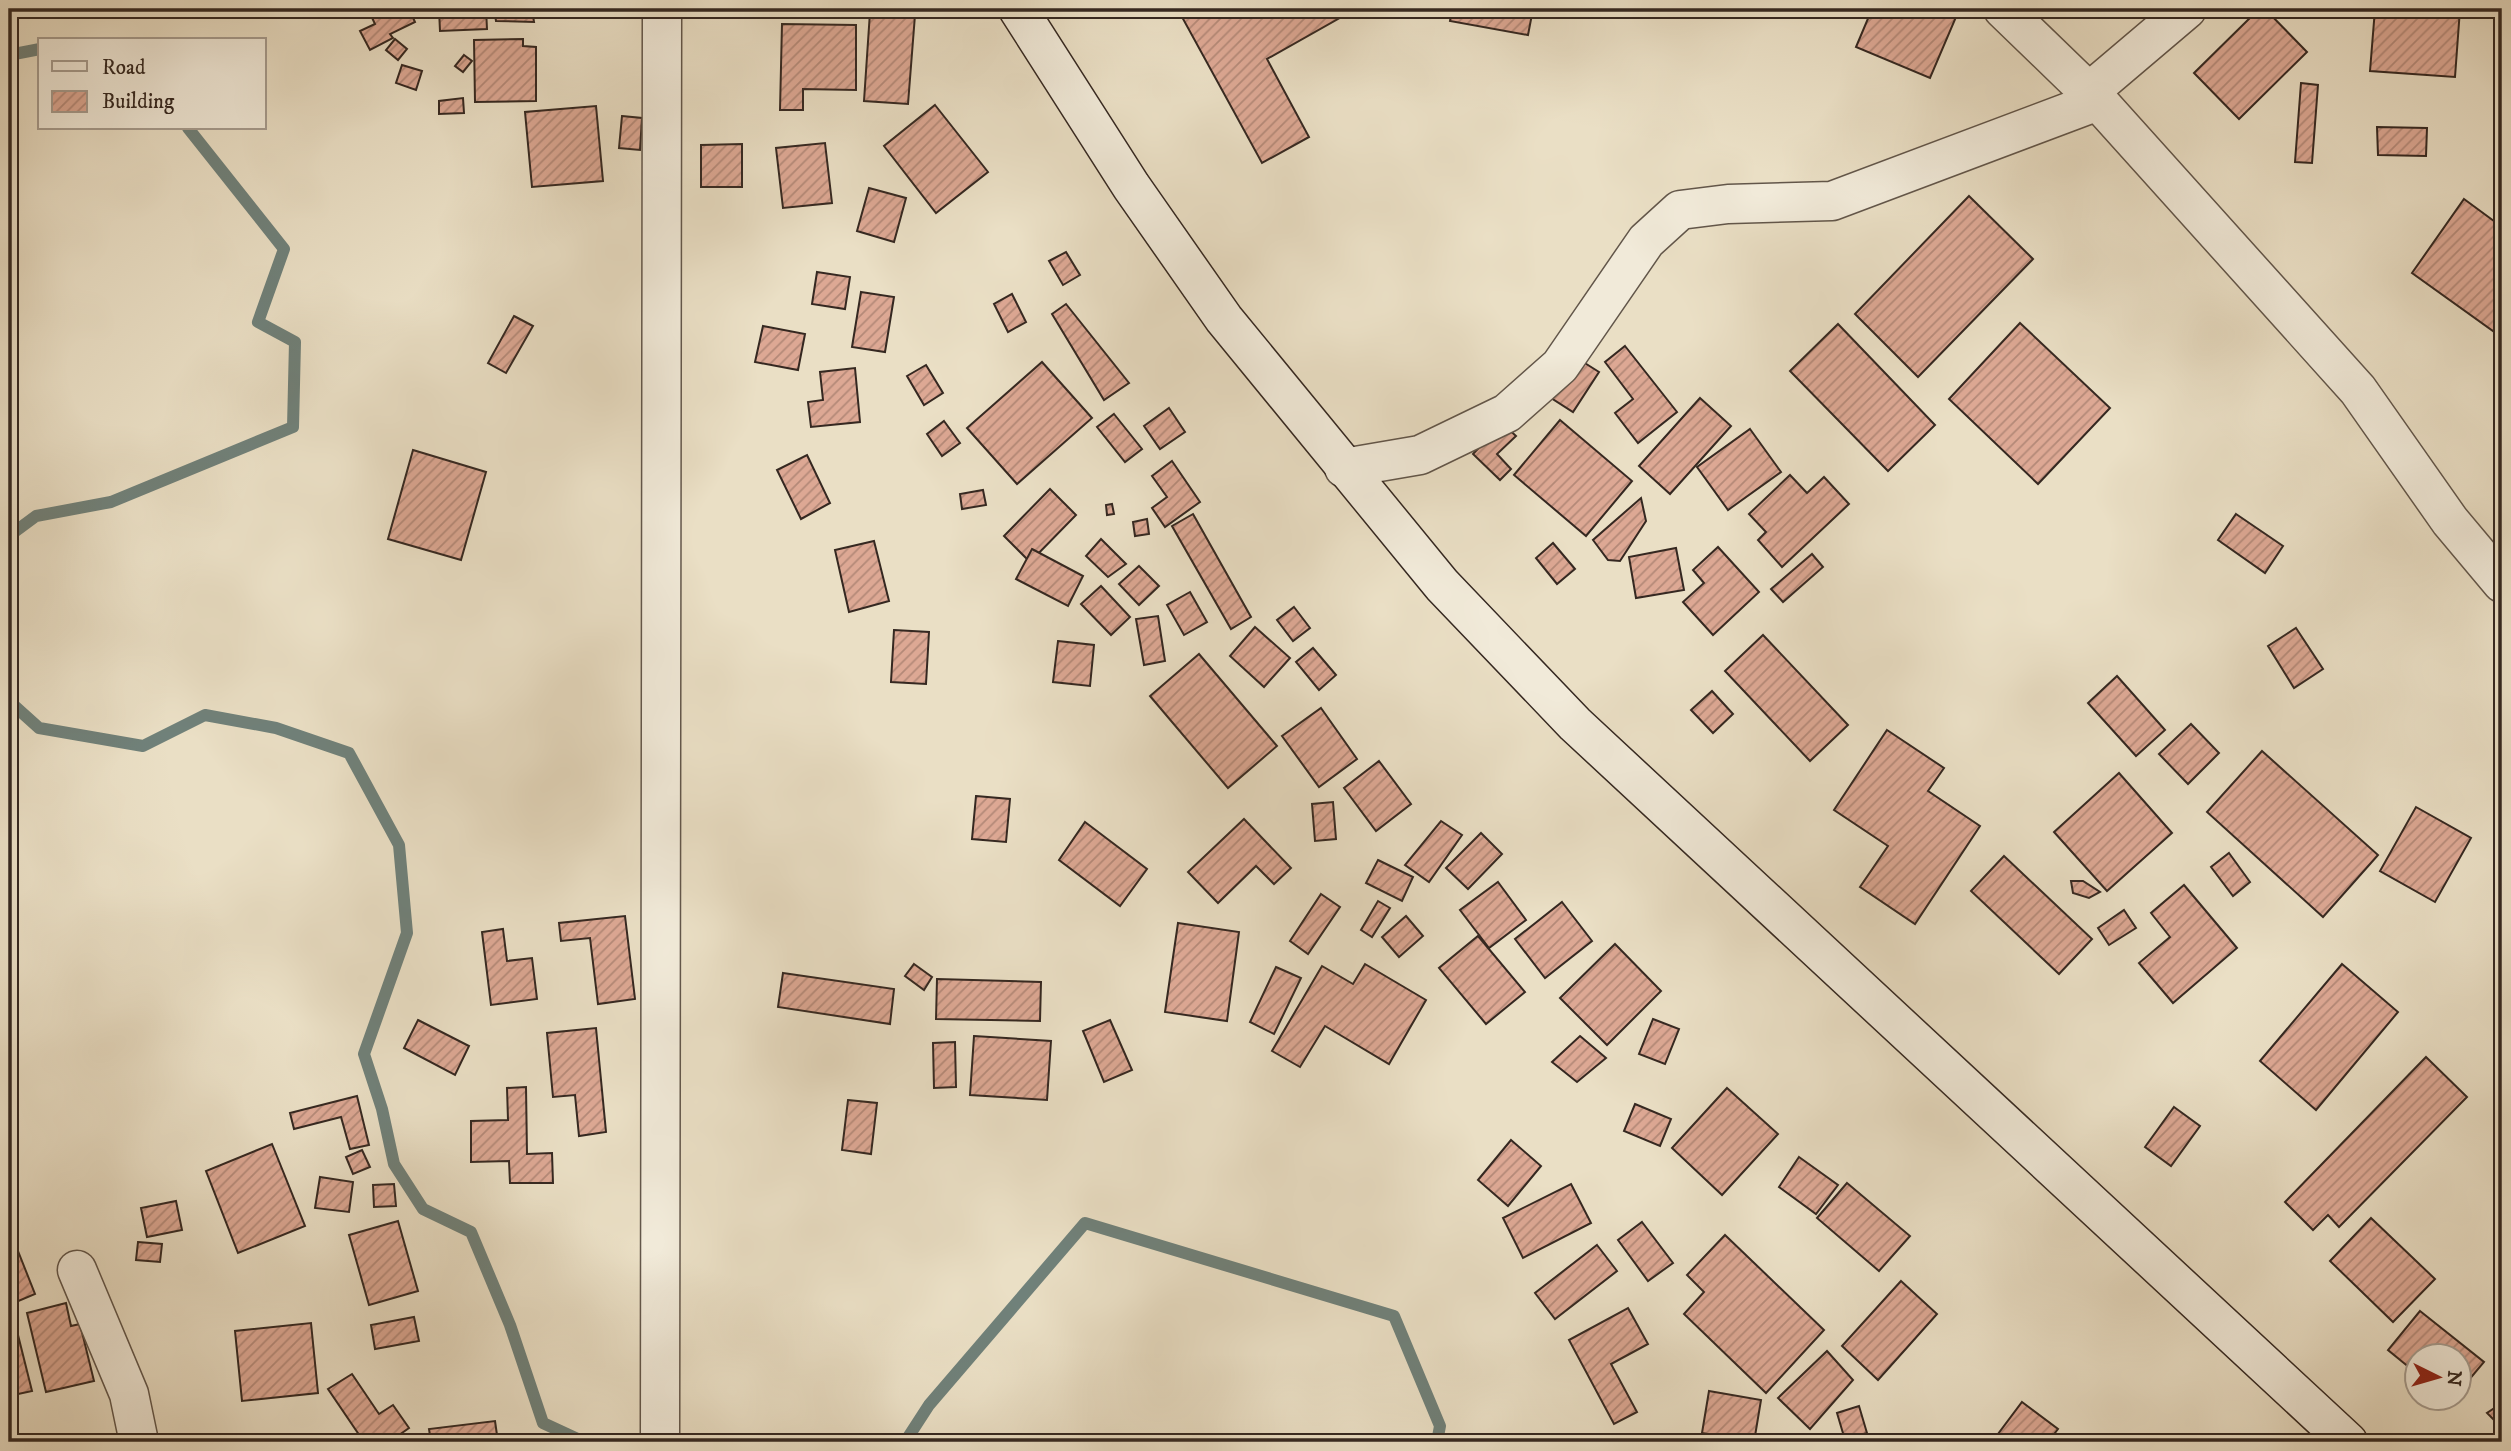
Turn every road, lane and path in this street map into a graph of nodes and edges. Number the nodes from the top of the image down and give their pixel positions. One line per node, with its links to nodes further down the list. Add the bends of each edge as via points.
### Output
1 (662, 9): 10 (street)
2 (1018, 9): 6 (street, via 1131,186 1224,319)
3 (2003, 9): 5 (street)
4 (2187, 9): 5 (street)
5 (2093, 97): 6 (street, via 1832,201 1680,210 1647,241 1560,366 1507,413 1420,455); 7 (street, via 2358,390 2450,521)
6 (1344, 468): 11 (street, via 1442,585 1575,724)
7 (2502, 583)
8 (77, 1270): 9 (street, via 129,1394)
9 (139, 1442)
10 (660, 1442)
11 (2348, 1442)

